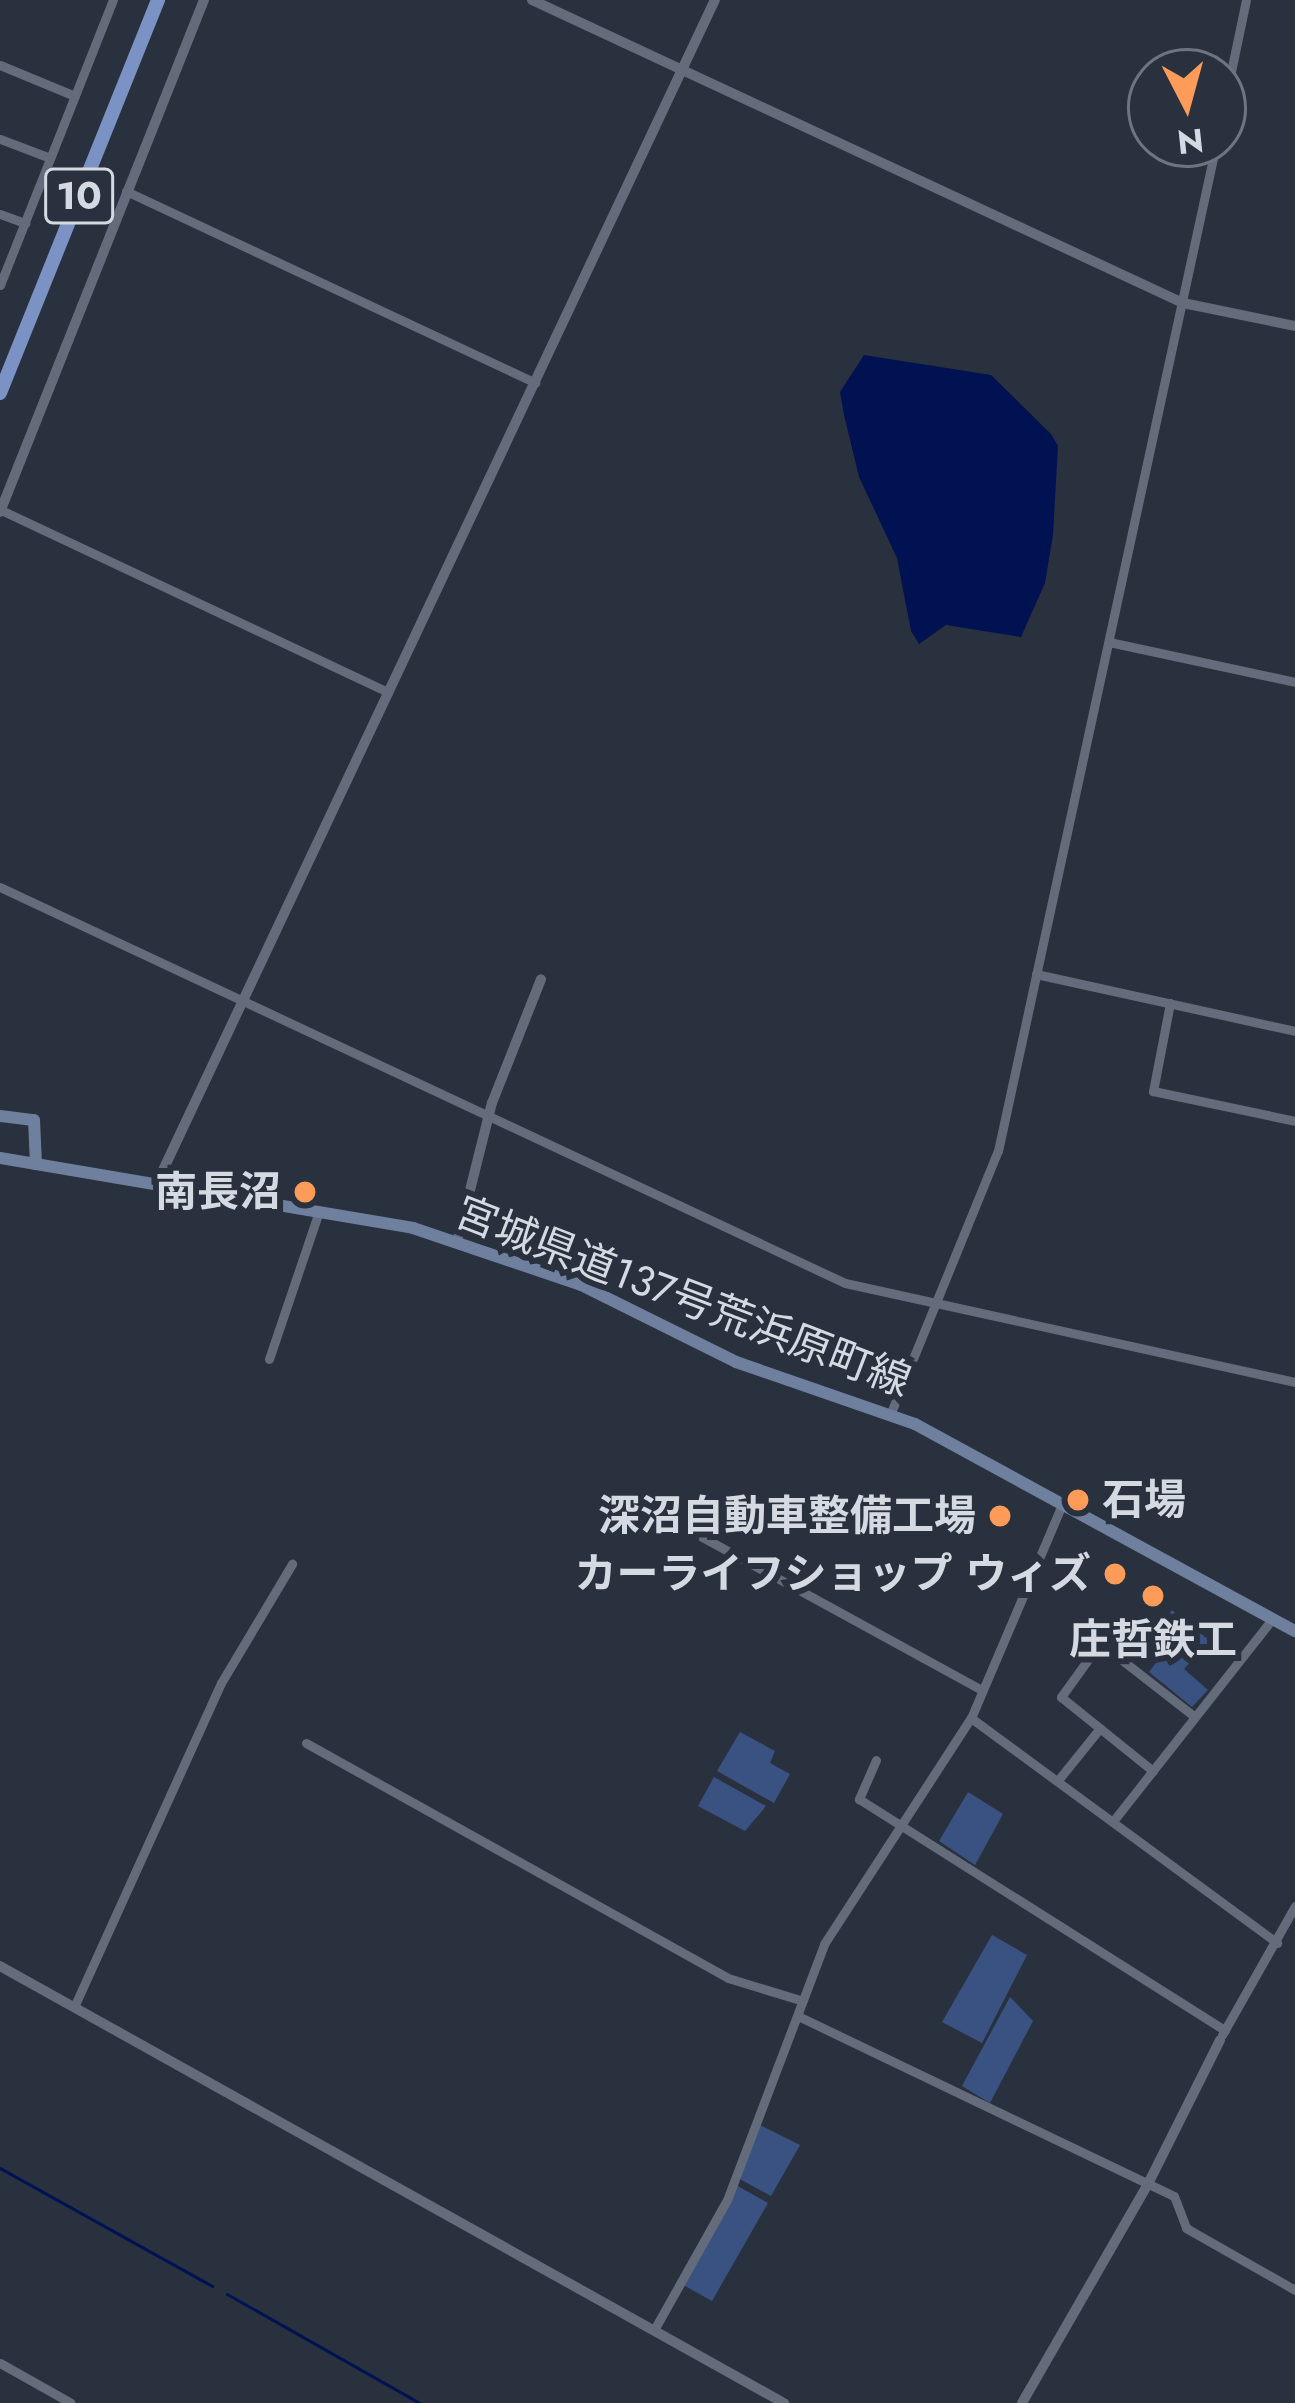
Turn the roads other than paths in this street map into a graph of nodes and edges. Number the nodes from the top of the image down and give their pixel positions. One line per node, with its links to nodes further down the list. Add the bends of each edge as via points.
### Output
1 (112, 0): 10 (street)
2 (158, 0): 21 (main road, 10)
3 (204, 0): 14 (street)
4 (532, 0): 9 (street)
5 (715, 0): 9 (street)
6 (1246, 0): 7 (street)
7 (1236, 48)
8 (0, 65): 10 (street)
9 (683, 70): 18 (street); 20 (street)
10 (75, 96): 12 (street)
11 (0, 139): 12 (street)
12 (50, 158): 16 (street)
13 (1211, 168): 18 (street)
14 (126, 191): 20 (street); 22 (street)
15 (0, 214): 16 (street)
16 (25, 223): 17 (street)
17 (0, 285)
18 (1183, 303): 19 (street); 23 (street)
19 (1295, 326)
20 (535, 382): 25 (street)
21 (0, 393)
22 (1, 511): 25 (street)
23 (1108, 642): 24 (street); 27 (street)
24 (1295, 682)
25 (388, 692): 29 (street)
26 (0, 887): 29 (street)
27 (1036, 974): 30 (street); 39 (street, via 998,1151)
28 (541, 979): 38 (street, via 493,1100)
29 (242, 1000): 36 (street); 39 (street, via 845,1283)
30 (1170, 1003): 31 (street); 33 (street, via 1154,1090)
31 (1295, 1030)
32 (0, 1116): 35 (main road, via 34,1120)
33 (1295, 1121)
34 (0, 1157): 35 (main road, 宮城県道137号荒浜原町線)
35 (36, 1164): 36 (main road, 宮城県道137号荒浜原町線)
36 (156, 1185): 37 (main road, 宮城県道137号荒浜原町線)
37 (320, 1211): 38 (main road, 宮城県道137号荒浜原町線); 40 (street)
38 (457, 1242): 42 (main road, 宮城県道137号荒浜原町線, via 611,1297 736,1362)
39 (936, 1305): 41 (street); 42 (street)
40 (268, 1359)
41 (1295, 1382)
42 (890, 1415): 43 (main road, 宮城県道137号荒浜原町線)
43 (1062, 1505): 46 (main road, 宮城県道137号荒浜原町線); 48 (street)
44 (653, 1510): 48 (street)
45 (292, 1564): 62 (street, via 221,1683)
46 (1272, 1619): 47 (main road, 宮城県道137号荒浜原町線); 50 (street)
47 (1295, 1631)
48 (980, 1689): 49 (street)
49 (971, 1718): 55 (street); 57 (street)
50 (1195, 1718): 51 (street, via 1100,1643 1061,1697); 54 (street)
51 (1100, 1728): 54 (street); 55 (street)
52 (306, 1743): 61 (street, via 728,1978)
53 (877, 1760): 57 (street, via 859,1799)
54 (1153, 1771): 56 (street)
55 (1059, 1779): 56 (street)
56 (1114, 1820): 59 (street)
57 (905, 1822): 61 (street, via 835,1924); 64 (street)
58 (1295, 1906): 59 (street)
59 (1277, 1943): 64 (street)
60 (0, 1966): 62 (street)
61 (803, 2000): 63 (street)
62 (74, 2006): 67 (street)
63 (798, 2016): 65 (street); 67 (street, via 728,2200)
64 (1222, 2035): 65 (street)
65 (1148, 2184): 66 (street, via 1179,2201 1186,2228); 71 (street)
66 (1295, 2290)
67 (654, 2330): 70 (street)
68 (0, 2363): 69 (street)
69 (71, 2403)
70 (784, 2403)
71 (1022, 2403)

